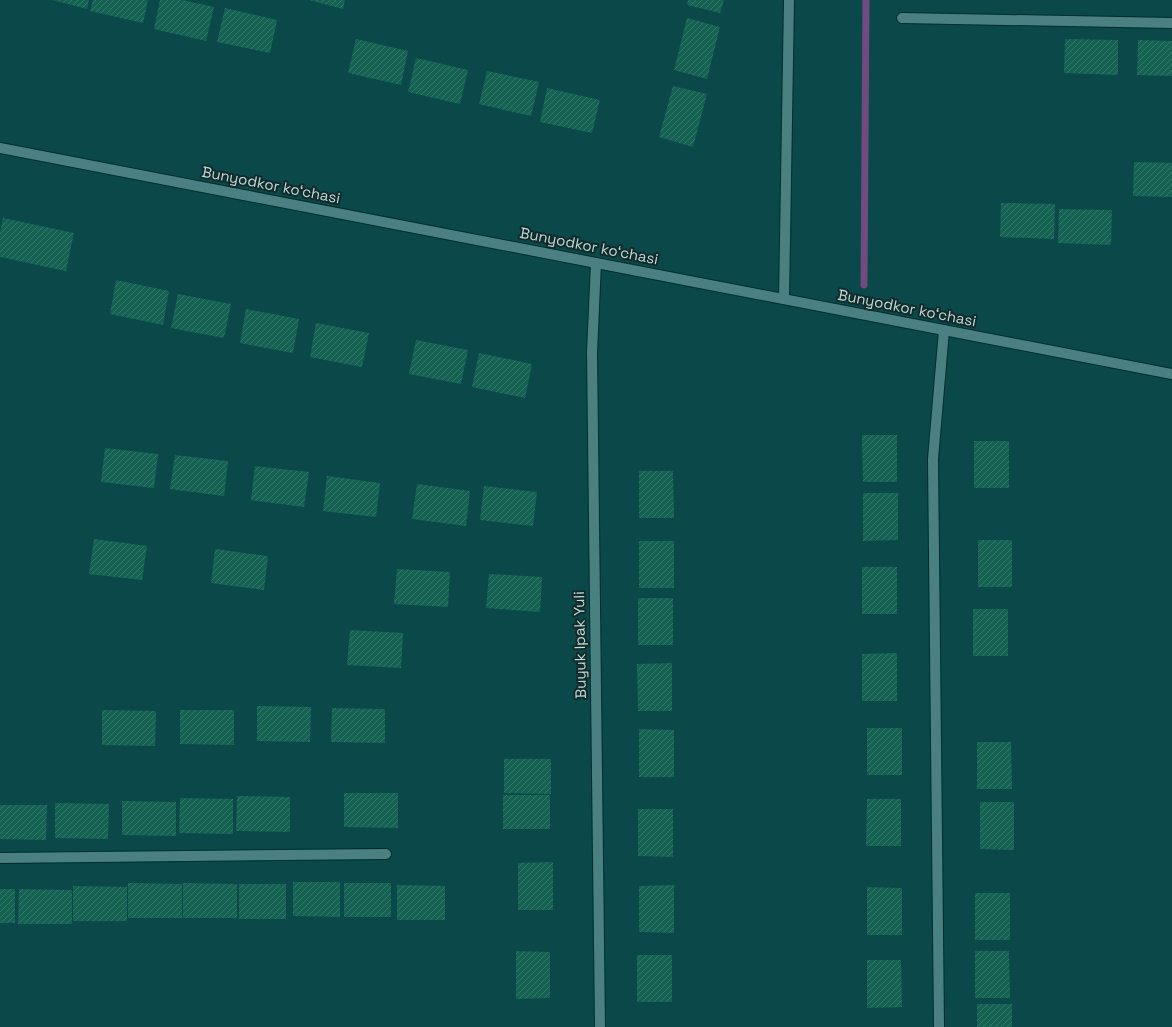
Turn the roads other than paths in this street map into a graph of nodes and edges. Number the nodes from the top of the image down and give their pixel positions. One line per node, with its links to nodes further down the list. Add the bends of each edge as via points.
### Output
1 (789, 0): 6 (street)
2 (902, 18): 3 (street)
3 (1172, 23)
4 (0, 148): 5 (street, Bunyodkor koʻchasi)
5 (596, 263): 6 (street, Bunyodkor koʻchasi); 11 (street, Buyuk Ipak Yuli, via 592,352)
6 (784, 299): 7 (street, Bunyodkor koʻchasi)
7 (944, 330): 8 (street, Bunyodkor koʻchasi); 12 (street, via 933,459)
8 (1172, 374)
9 (386, 854): 10 (street)
10 (0, 858)
11 (600, 1027)
12 (939, 1027)

